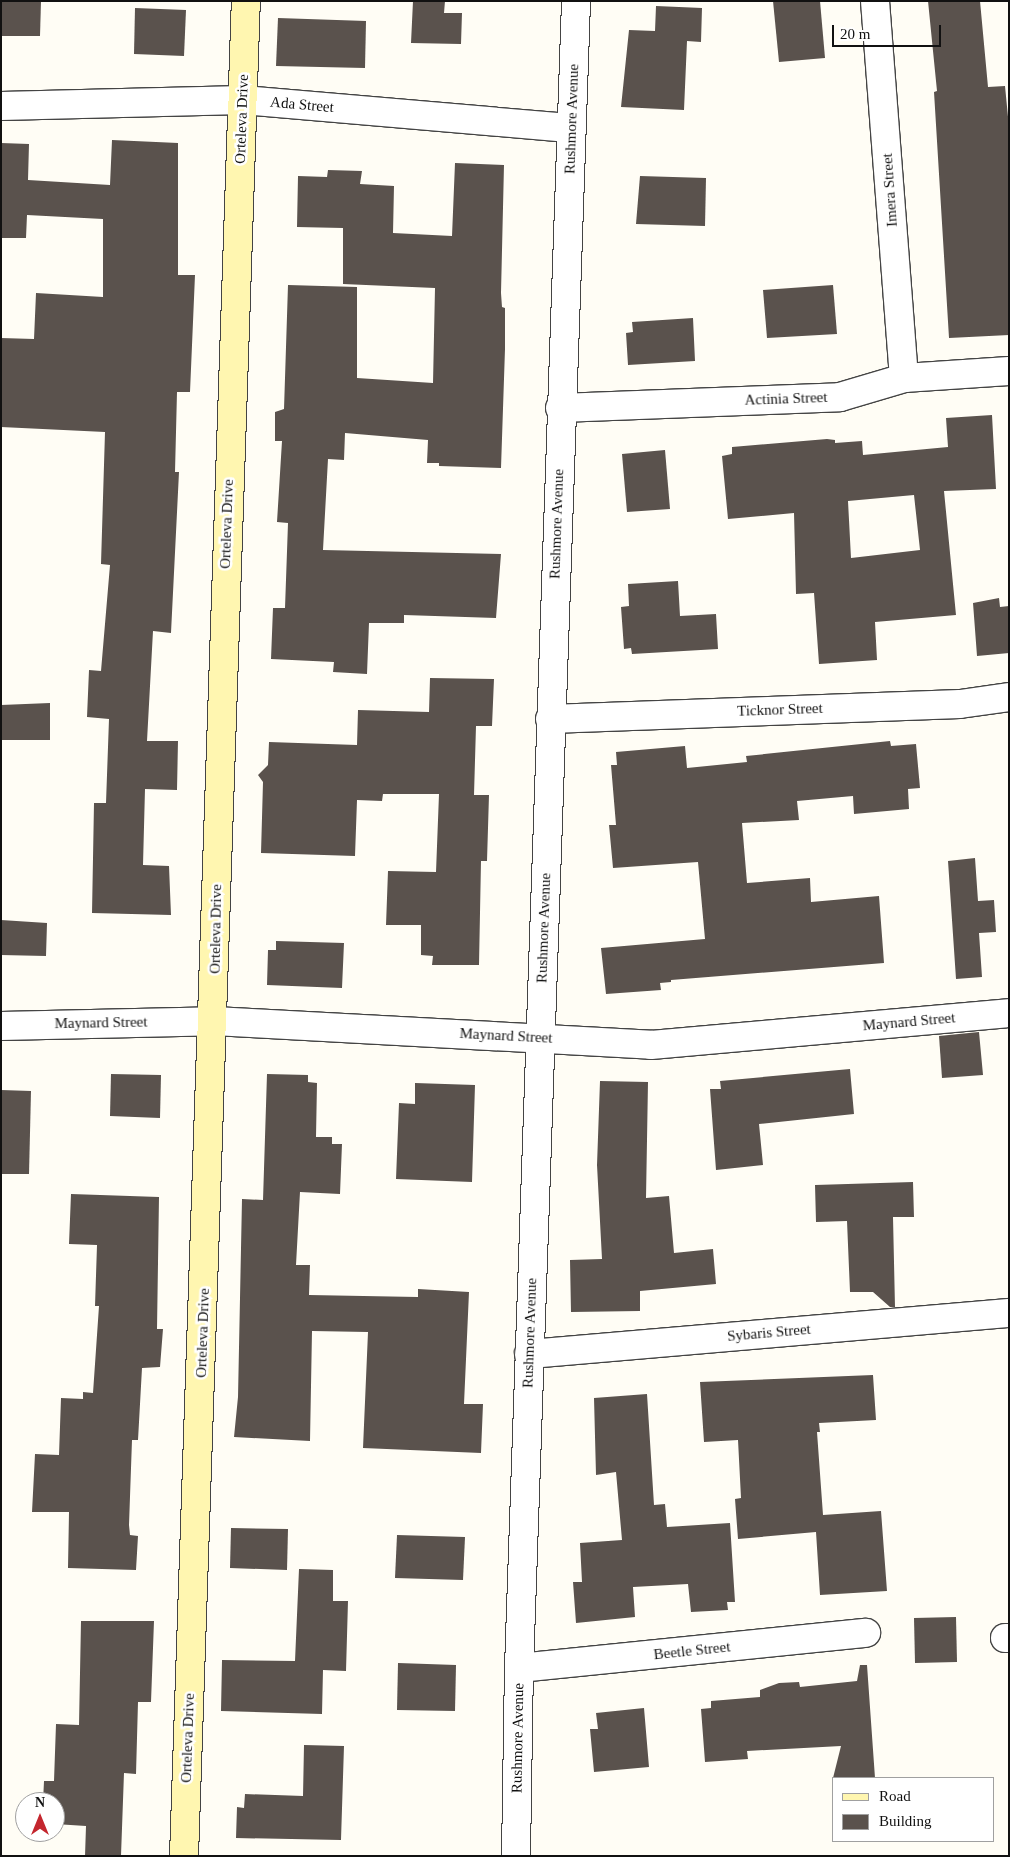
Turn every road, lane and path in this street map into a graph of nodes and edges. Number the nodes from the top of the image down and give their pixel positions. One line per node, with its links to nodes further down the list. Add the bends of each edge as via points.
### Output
1 (246, 1): 4 (street, Orteleva Drive)
2 (576, 1): 6 (street, Rushmore Avenue)
3 (875, 1): 8 (street, Imera Street)
4 (243, 100): 5 (street, Ada Street); 6 (street, Ada Street); 13 (street, Orteleva Drive, via 219,740)
5 (1, 106)
6 (572, 128): 9 (street, Rushmore Avenue)
7 (1009, 371): 8 (street, Actinia Street)
8 (904, 378): 9 (street, Actinia Street, via 840,397)
9 (560, 408): 11 (street, Rushmore Avenue)
10 (1009, 697): 11 (street, Ticknor Street, via 960,704)
11 (550, 719): 15 (street, Rushmore Avenue)
12 (1009, 1013): 15 (street, Maynard Street, via 651,1045)
13 (214, 1021): 14 (street, Maynard Street); 15 (street, Maynard Street); 20 (street, Orteleva Drive)
14 (1, 1026)
15 (540, 1038): 17 (street, Rushmore Avenue)
16 (1009, 1313): 17 (street, Sybaris Street)
17 (529, 1354): 19 (street, Rushmore Avenue)
18 (866, 1633): 19 (street, Beetle Street)
19 (519, 1668): 21 (street, Rushmore Avenue)
20 (184, 1856)
21 (516, 1856)

